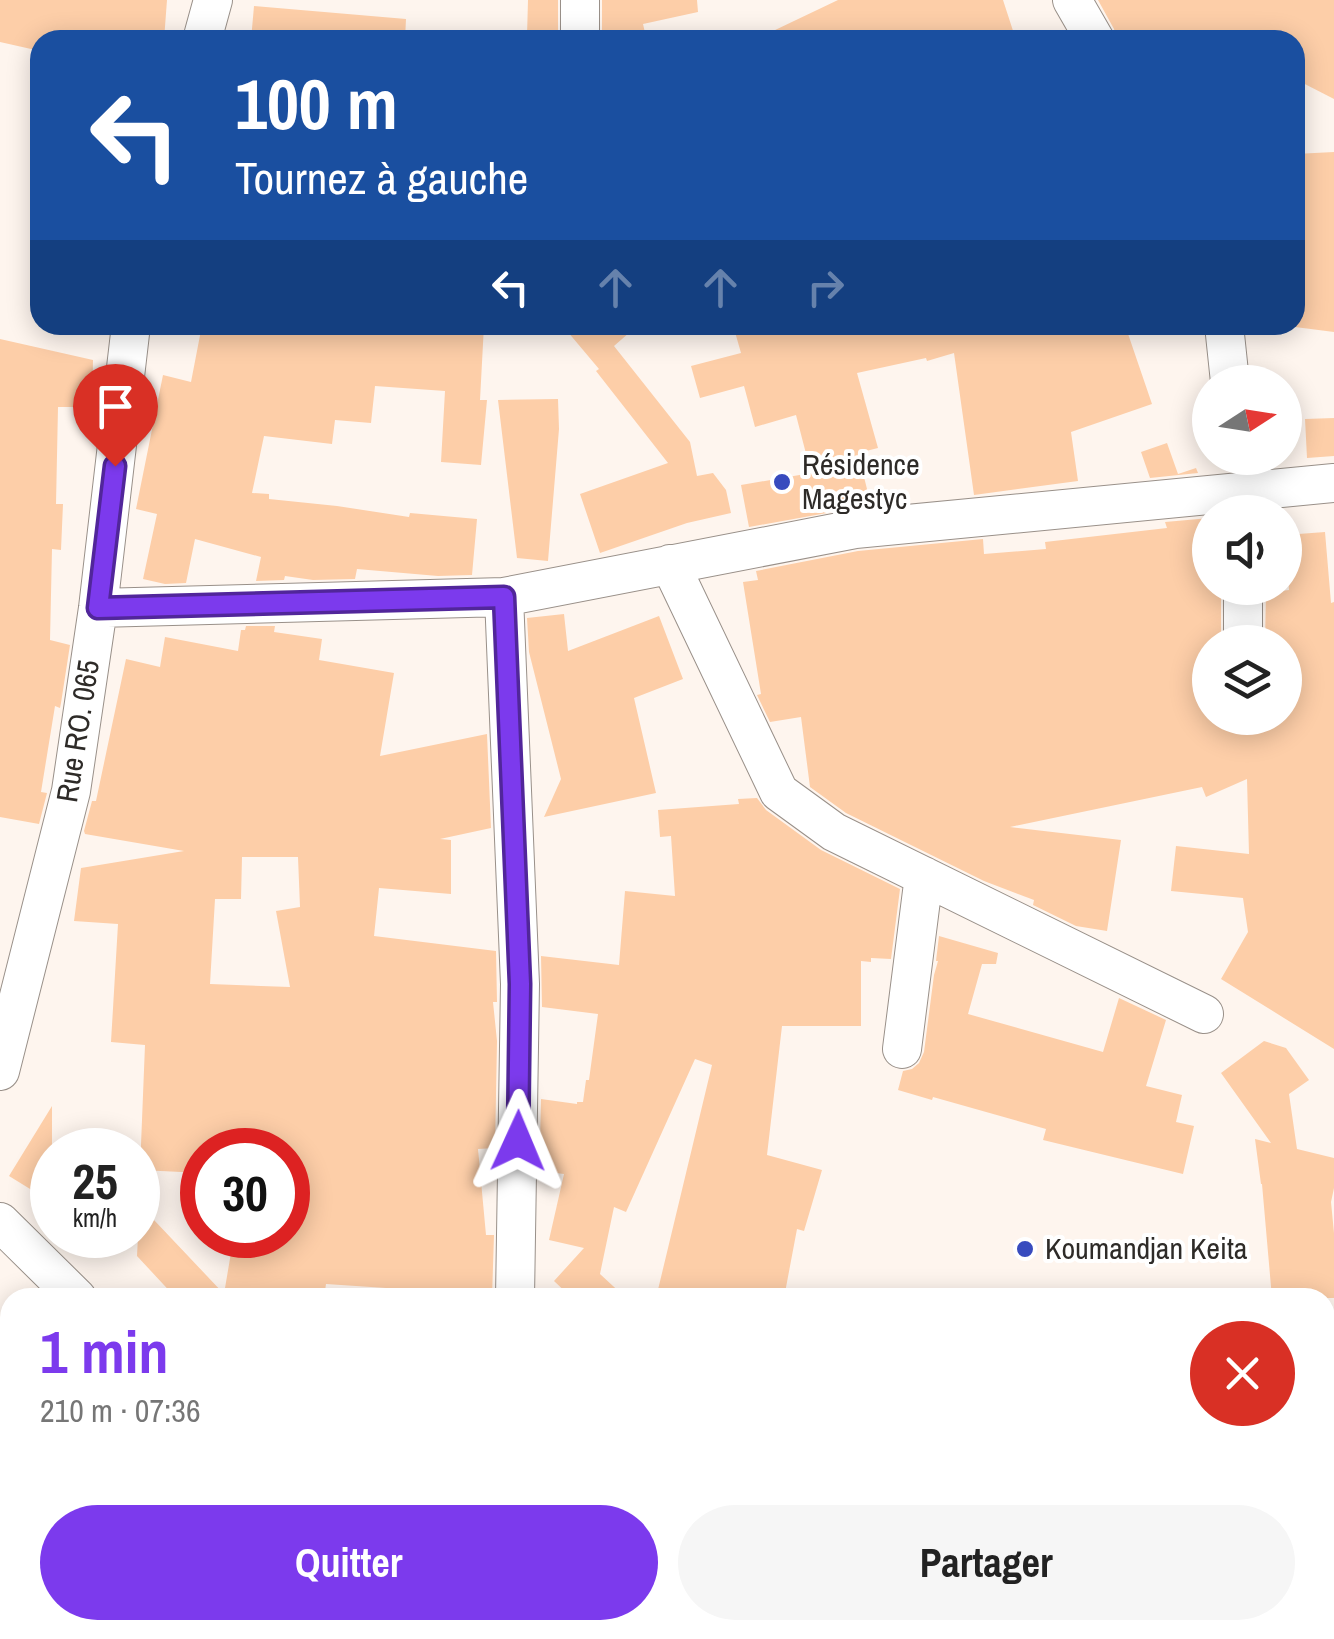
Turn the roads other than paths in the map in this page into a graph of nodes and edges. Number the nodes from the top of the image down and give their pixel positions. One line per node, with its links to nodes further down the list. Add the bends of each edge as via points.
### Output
1 (213, 0): 3 (street)
2 (1072, 0): 4 (street)
3 (205, 30)
4 (1089, 30)
5 (130, 335): 12 (street, Rue RO. 065)
6 (1225, 335): 7 (street)
7 (1228, 365)
8 (1334, 483): 9 (street)
9 (1241, 487): 10 (street, via 855,529)
10 (670, 564): 11 (street); 13 (street, via 779,792 834,832)
11 (504, 597): 12 (street); 19 (street, via 520,984)
12 (98, 608): 16 (street, Rue RO. 065, via 70,792)
13 (924, 876): 14 (street); 15 (street)
14 (1204, 1014)
15 (902, 1050)
16 (0, 1071)
17 (0, 1222): 18 (street)
18 (67, 1288)
19 (515, 1288)

